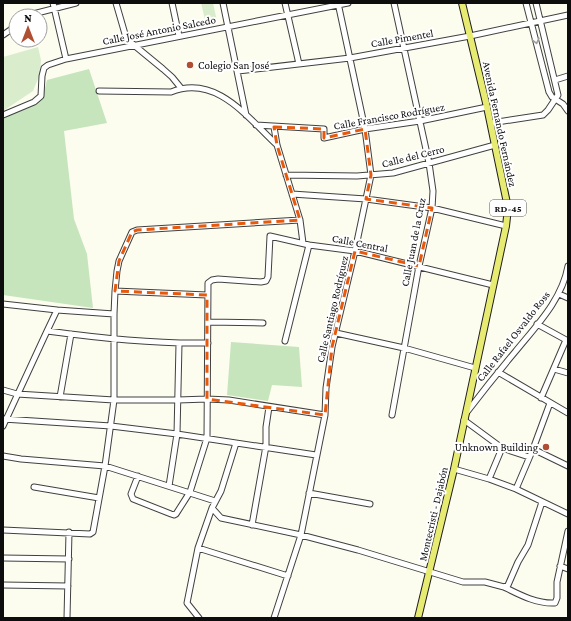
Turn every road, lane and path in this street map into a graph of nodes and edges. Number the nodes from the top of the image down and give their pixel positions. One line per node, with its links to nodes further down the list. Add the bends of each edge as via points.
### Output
1 (76, 3): 12 (street)
2 (116, 3): 20 (street, via 124,34)
3 (172, 3): 18 (street)
4 (223, 3): 17 (street)
5 (285, 3): 13 (street)
6 (348, 3): 11 (street, Calle José Antonio Salcedo)
7 (394, 3): 21 (street, Calle Juan de la Cruz)
8 (462, 3): 19 (main road, Avenida Fernando Fernández / RD-45)
9 (526, 3): 16 (street)
10 (536, 3): 15 (street)
11 (338, 4): 13 (street, Calle José Antonio Salcedo); 22 (street, Calle Santiago Rodríguez)
12 (54, 5): 23 (street)
13 (288, 15): 17 (street, Calle José Antonio Salcedo); 24 (street)
14 (568, 15): 15 (street, Calle Pimentel)
15 (540, 21): 16 (street, Calle Pimentel); 27 (street)
16 (532, 24): 19 (street, Calle Pimentel); 30 (street, one-way to 30, via 549,92)
17 (228, 27): 18 (street, Calle José Antonio Salcedo); 25 (street)
18 (179, 36): 20 (street, Calle José Antonio Salcedo)
19 (470, 36): 21 (street, Calle Pimentel); 31 (main road, Avenida Fernando Fernández / RD-45)
20 (134, 45): 23 (street, Calle José Antonio Salcedo); 28 (street, via 172,77)
21 (405, 48): 22 (street, Calle Pimentel); 35 (street, Calle Juan de la Cruz)
22 (350, 58): 24 (street, Calle Pimentel); 39 (street, Calle Santiago Rodríguez)
23 (66, 59): 33 (street, Calle José Antonio Salcedo, via 44,68 41,96 34,102)
24 (299, 64): 25 (street, Calle Pimentel)
25 (238, 71): 34 (street)
26 (568, 76): 27 (street)
27 (555, 80): 30 (street)
28 (181, 88): 29 (street, via 171,92); 34 (street, via 207,88 225,98)
29 (99, 91)
30 (557, 99): 32 (street); 36 (street, via 543,115)
31 (487, 107): 35 (street, Calle Francisco Rodríguez); 36 (main road, Avenida Fernando Fernández / RD-45)
32 (568, 111)
33 (3, 115)
34 (246, 115): 37 (street)
35 (420, 121): 39 (street, Calle Francisco Rodríguez); 43 (street, Calle Juan de la Cruz)
36 (491, 123): 42 (main road, Avenida Fernando Fernández / RD-45)
37 (256, 125): 38 (street, Calle Francisco Rodríguez); 40 (street)
38 (272, 127): 39 (street, Calle Francisco Rodríguez, via 324,128 324,138); 40 (street); 41 (street)
39 (365, 129): 45 (street, Calle Santiago Rodríguez)
40 (264, 133): 41 (street)
41 (276, 145): 44 (street)
42 (495, 145): 43 (street, Calle del Cerro); 50 (main road, Avenida Fernando Fernández / RD-45, via 508,208)
43 (429, 163): 45 (street, Calle del Cerro, via 393,173); 48 (street, Calle Juan de la Cruz)
44 (286, 175): 45 (street, Calle del Cerro); 46 (street)
45 (371, 175): 47 (street, Calle Santiago Rodríguez)
46 (292, 194): 47 (street); 49 (street)
47 (366, 199): 48 (street); 53 (street, Calle Santiago Rodríguez)
48 (432, 208): 50 (street); 54 (street, Calle Juan de la Cruz)
49 (300, 220): 51 (street); 57 (street, via 137,230 132,232 120,261)
50 (506, 226): 56 (main road, Avenida Fernando Fernández / RD-45)
51 (303, 243): 52 (street, Calle Central); 59 (street, Calle Central, via 270,236 266,281 212,280 208,283)
52 (309, 245): 53 (street, Calle Central); 72 (street)
53 (356, 251): 54 (street, Calle Central); 68 (street, Calle Santiago Rodríguez)
54 (419, 266): 56 (street, Calle Central); 75 (street, Calle Juan de la Cruz)
55 (568, 266): 58 (street, Calle Rafael Osvaldo Ross)
56 (493, 285): 76 (main road, Avenida Fernando Fernández / RD-45)
57 (115, 291): 59 (street); 63 (street)
58 (559, 294): 60 (street); 66 (street, Calle Rafael Osvaldo Ross)
59 (207, 295): 64 (street)
60 (568, 298)
61 (3, 304): 62 (street)
62 (57, 310): 63 (street); 67 (street)
63 (114, 314): 70 (street)
64 (208, 322): 65 (street); 73 (street)
65 (263, 323)
66 (537, 324): 71 (street); 78 (street, Calle Rafael Osvaldo Ross)
67 (47, 332): 69 (street); 81 (street)
68 (336, 333): 75 (street); 90 (street, Calle Santiago Rodríguez, via 329,368)
69 (71, 334): 70 (street); 82 (street)
70 (115, 340): 74 (street); 85 (street)
71 (567, 340): 77 (street)
72 (285, 341)
73 (208, 343): 74 (street); 83 (street)
74 (179, 344): 86 (street)
75 (404, 348): 76 (street); 91 (street, Calle Juan de la Cruz)
76 (475, 368): 92 (main road, Avenida Fernando Fernández / RD-45)
77 (554, 369): 79 (street); 84 (street)
78 (498, 372): 84 (street); 92 (street, Calle Rafael Osvaldo Ross)
79 (568, 373)
80 (3, 390): 81 (street)
81 (17, 394): 82 (street); 93 (street)
82 (60, 397): 85 (street)
83 (207, 398): 86 (street); 88 (street); 97 (street)
84 (541, 398): 87 (street)
85 (114, 400): 86 (street); 95 (street)
86 (178, 400): 96 (street)
87 (550, 402): 89 (street); 101 (street)
88 (269, 407): 90 (street); 99 (street)
89 (568, 413)
90 (325, 415): 102 (street, Calle Santiago Rodríguez)
91 (392, 416)
92 (464, 417): 100 (street); 107 (main road, Montecristi - Dajabón / RD-45)
93 (4, 419): 94 (street); 95 (street)
94 (3, 426)
95 (111, 426): 96 (street); 105 (street)
96 (177, 434): 97 (street); 110 (street)
97 (207, 438): 98 (street); 113 (street)
98 (236, 444): 99 (street); 116 (street, via 221,491)
99 (266, 446): 102 (street); 121 (street)
100 (502, 448): 104 (street); 109 (street)
101 (533, 449): 104 (street); 106 (street)
102 (316, 455): 114 (street, Calle Santiago Rodríguez)
103 (3, 456): 105 (street)
104 (529, 457): 112 (street)
105 (105, 466): 108 (street); 115 (street)
106 (568, 466)
107 (454, 469): 109 (street); 131 (main road, Montecristi - Dajabón / RD-45)
108 (138, 476): 110 (street); 113 (street, via 131,494 133,499 174,515)
109 (489, 479): 112 (street)
110 (169, 486): 113 (street)
111 (34, 487): 115 (street)
112 (516, 489): 117 (street)
113 (190, 492): 116 (street)
114 (308, 493): 118 (street); 125 (street, Calle Santiago Rodríguez)
115 (99, 498): 124 (street, via 92,533)
116 (215, 501): 119 (street)
117 (542, 502): 120 (street); 135 (street, via 528,545 508,585)
118 (370, 504)
119 (212, 508): 121 (street, via 221,518); 126 (street)
120 (568, 514)
121 (252, 525): 125 (street)
122 (3, 530): 124 (street)
123 (568, 531): 129 (street)
124 (69, 532): 128 (street)
125 (301, 535): 131 (street); 132 (street, Calle Santiago Rodríguez)
126 (198, 548): 132 (street); 137 (street, via 187,603)
127 (3, 558): 128 (street)
128 (68, 559): 134 (street)
129 (560, 566): 130 (street); 135 (street, via 555,603 534,600)
130 (568, 569)
131 (430, 571): 135 (street, via 463,582 485,582); 139 (main road, Montecristi - Dajabón / RD-45)
132 (288, 576): 138 (street, Calle Santiago Rodríguez)
133 (3, 585): 134 (street)
134 (68, 586): 136 (street)
135 (504, 587)
136 (67, 618)
137 (199, 618)
138 (274, 618)
139 (418, 618)

